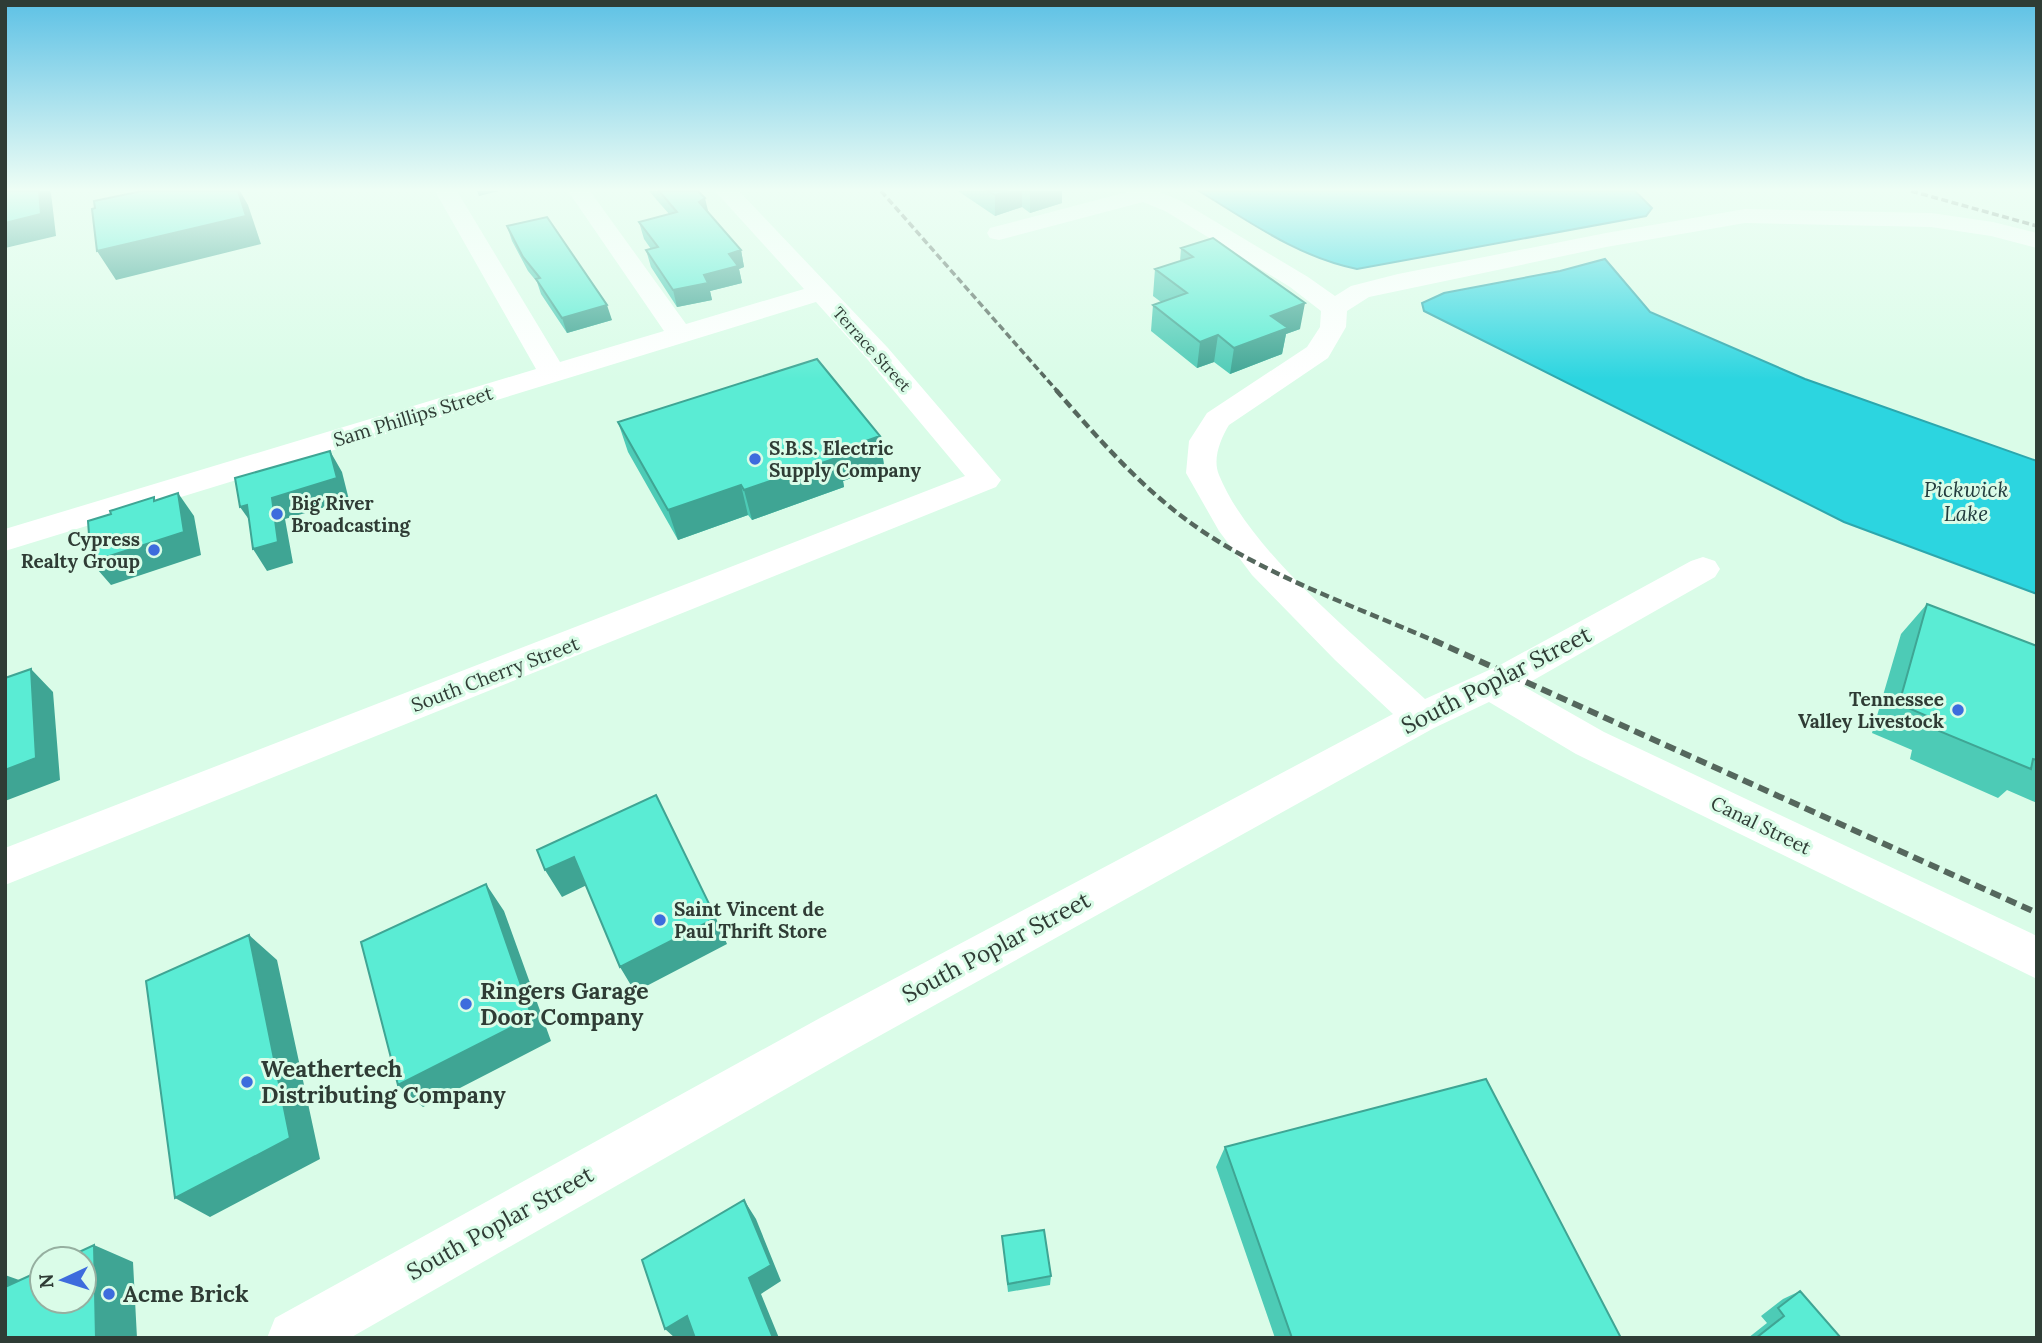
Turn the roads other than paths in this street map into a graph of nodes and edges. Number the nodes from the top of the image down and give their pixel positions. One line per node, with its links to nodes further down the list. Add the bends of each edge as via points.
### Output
1 (483, 254): 9 (street)
2 (623, 254): 8 (street)
3 (785, 254): 6 (street, Terrace Street)
4 (1252, 254): 7 (street)
5 (1538, 254): 7 (street, via 1360,291)
6 (821, 292): 8 (street, Sam Phillips Street); 10 (street, Terrace Street)
7 (1334, 308): 14 (street, via 1333,327 1318,352 1217,419 1204,441 1202,473 1230,523 1264,566)
8 (680, 335): 9 (street, Sam Phillips Street)
9 (553, 374): 11 (street, Sam Phillips Street)
10 (985, 480): 15 (street, South Cherry Street)
11 (5, 540)
12 (1703, 569): 13 (street, South Poplar Street)
13 (1489, 684): 14 (street, South Poplar Street); 16 (street, Canal Street, via 1590,744)
14 (1421, 717): 17 (street, South Poplar Street, via 837,1034)
15 (5, 867)
16 (2037, 958)
17 (295, 1338)

